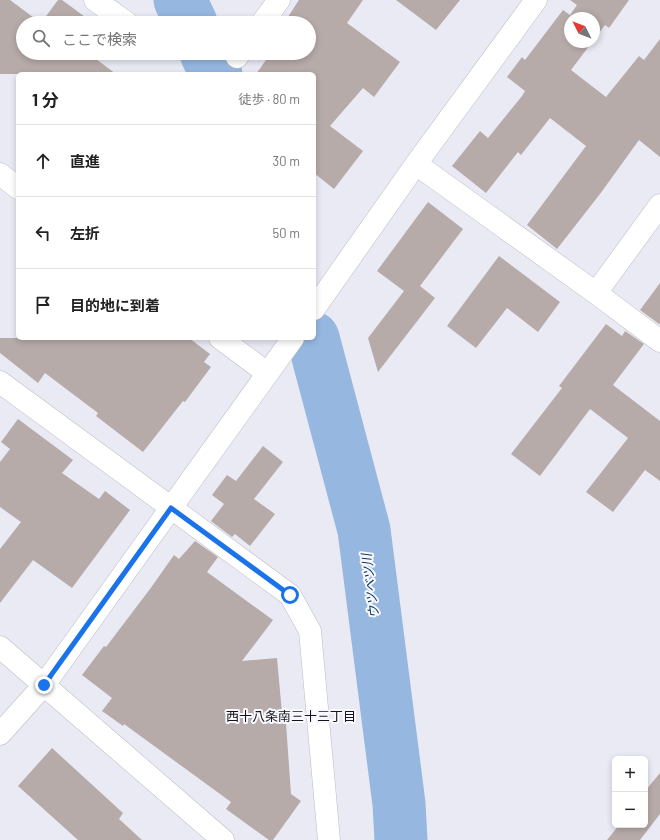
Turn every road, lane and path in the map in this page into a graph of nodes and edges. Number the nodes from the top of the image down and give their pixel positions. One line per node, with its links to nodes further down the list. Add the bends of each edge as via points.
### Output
1 (95, 0): 4 (street)
2 (279, 0): 5 (street)
3 (536, 0): 6 (street)
4 (117, 16)
5 (267, 16)
6 (416, 164): 10 (street); 11 (street)
7 (0, 174): 8 (street)
8 (16, 186)
9 (660, 205): 10 (street)
10 (596, 293): 14 (street)
11 (316, 306)
12 (224, 340): 15 (street)
13 (291, 340): 15 (street)
14 (660, 341)
15 (271, 367): 17 (street)
16 (0, 382): 17 (street)
17 (171, 508): 19 (street); 22 (street, via 290,595 310,631)
18 (0, 647): 19 (street)
19 (44, 685): 20 (street); 21 (street)
20 (0, 734)
21 (222, 840)
22 (329, 840)

